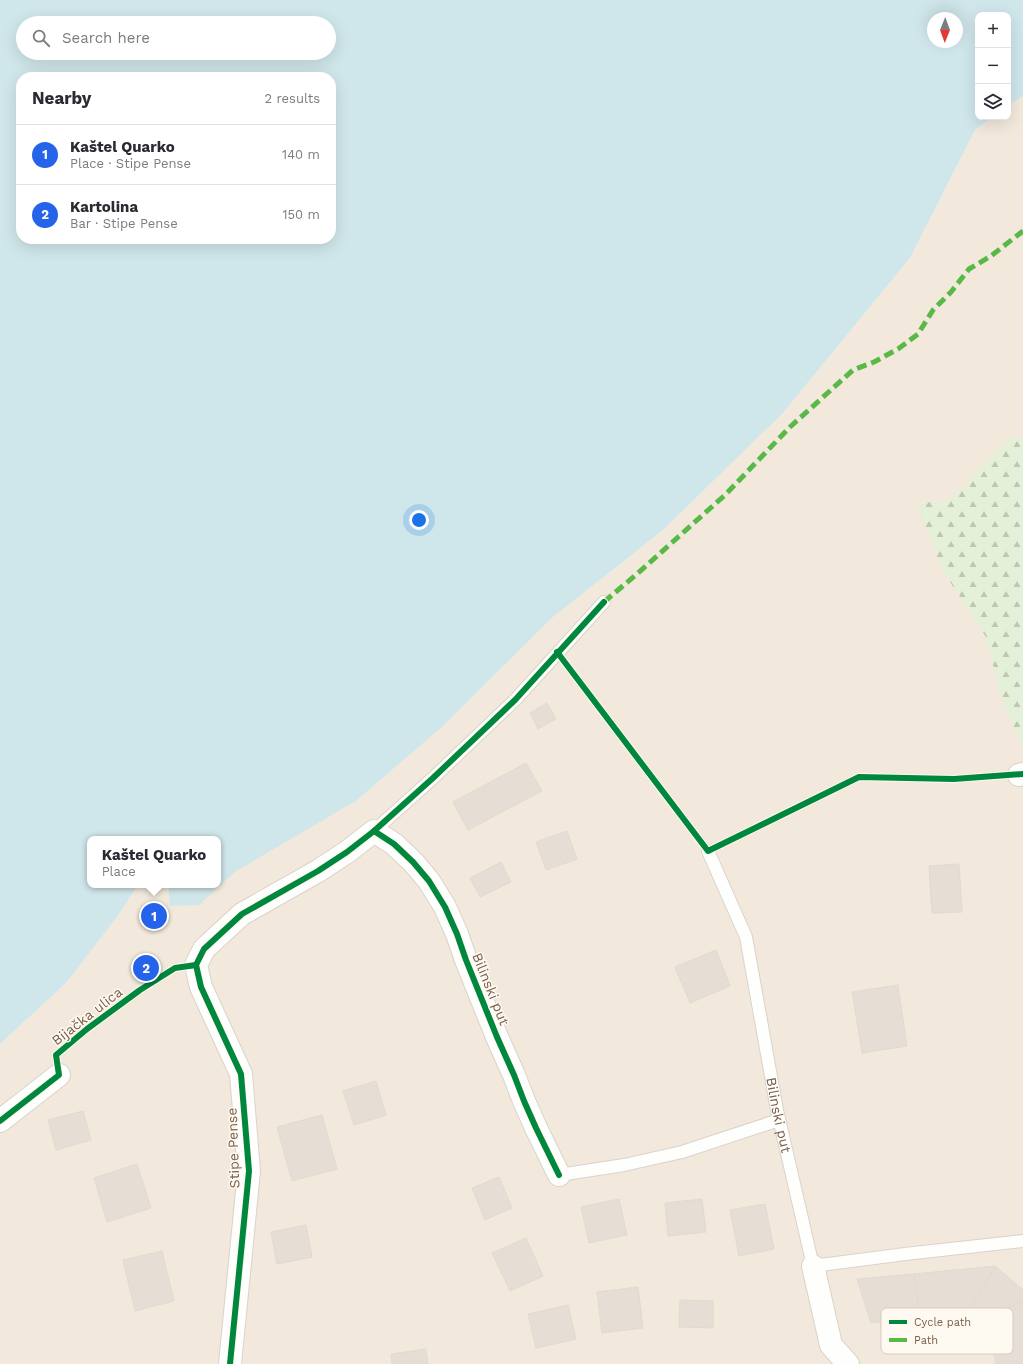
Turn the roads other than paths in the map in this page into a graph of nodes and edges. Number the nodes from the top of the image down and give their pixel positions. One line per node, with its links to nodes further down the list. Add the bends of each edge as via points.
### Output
1 (604, 602): 2 (lane, via 515,700)
2 (374, 831): 7 (street, Bilinski put, via 394,844 413,862 445,907 524,1101); 10 (street, Stipe Pense, via 318,871 242,914 204,949 196,965 201,987 241,1074 249,1171)
3 (708, 851): 5 (lane, Bilinski put, via 746,937)
4 (59, 1074): 6 (street)
5 (779, 1120): 7 (lane, via 682,1152 624,1165); 9 (lane, Bilinski put)
6 (0, 1121)
7 (559, 1175)
8 (1023, 1241): 9 (lane)
9 (813, 1266): 11 (street, via 831,1345)
10 (230, 1364)
11 (848, 1364)

